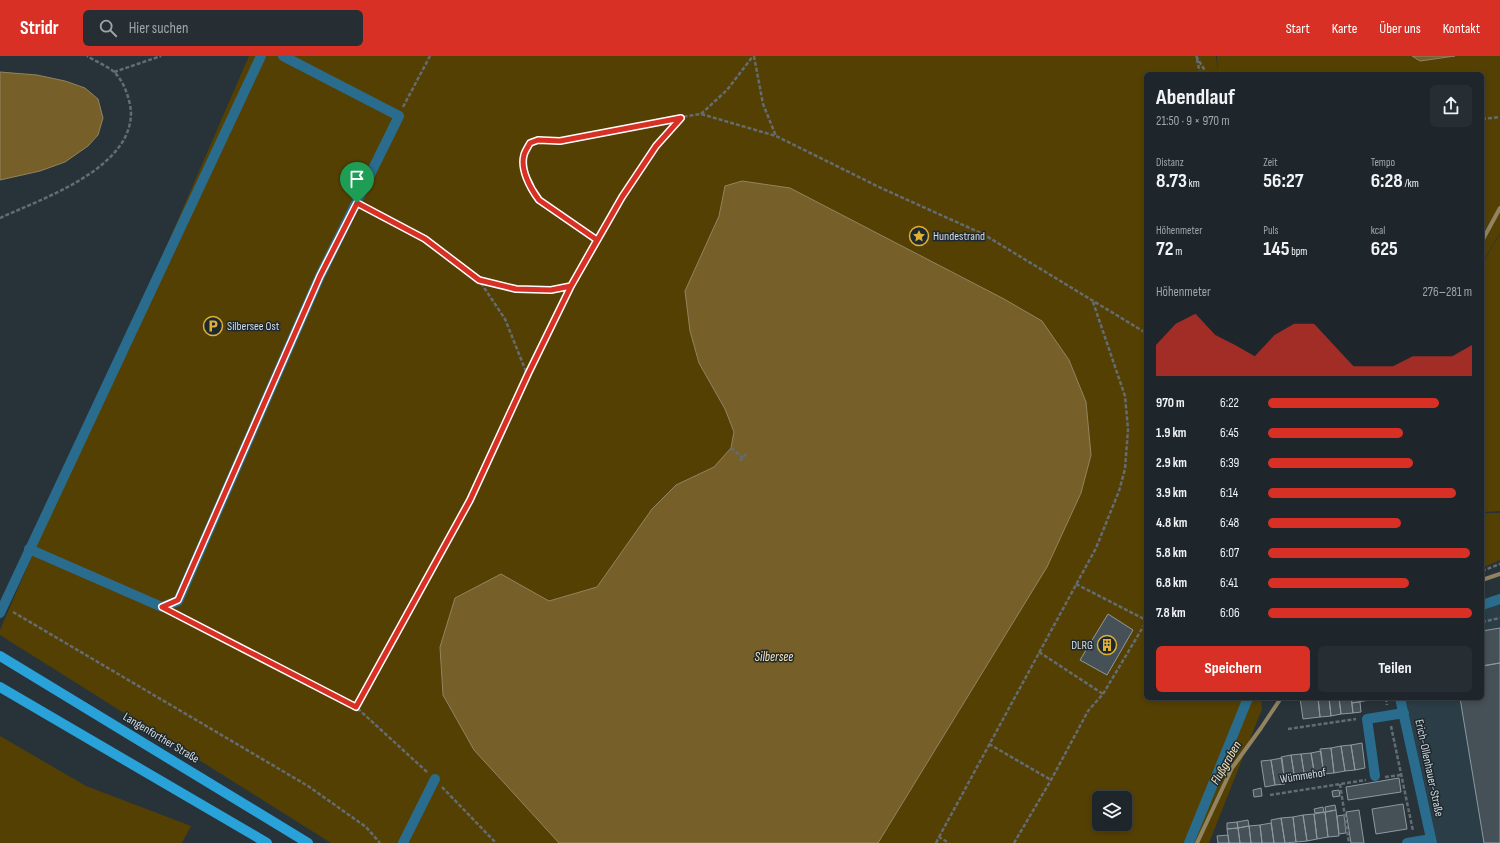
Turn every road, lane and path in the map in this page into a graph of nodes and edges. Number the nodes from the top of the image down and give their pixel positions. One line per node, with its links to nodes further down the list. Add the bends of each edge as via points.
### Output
1 (87, 56): 8 (path)
2 (161, 56): 8 (path)
3 (261, 56): 29 (street)
4 (283, 56): 12 (street)
5 (430, 56): 12 (path)
6 (754, 56): 11 (path, via 727,90); 16 (path, via 763,104)
7 (1196, 56): 9 (path); 10 (path)
8 (114, 72): 18 (path, via 126,91 131,119 119,146 106,162 72,185)
9 (1200, 72)
10 (1206, 72)
11 (701, 114): 14 (path); 16 (path)
12 (399, 116): 17 (street)
13 (1500, 117): 15 (path)
14 (681, 118): 19 (path, via 656,146); 19 (path, via 560,141 538,140 530,143 524,153 523,164 534,194)
15 (1484, 119)
16 (776, 136): 22 (path, via 881,188 983,234)
17 (357, 203): 20 (path, via 425,239); 35 (street, via 320,276 178,600)
18 (0, 218)
19 (597, 240): 21 (path)
20 (479, 280): 21 (path, via 516,289 551,290); 24 (path, via 505,319)
21 (571, 286): 24 (path)
22 (1092, 301): 23 (path); 32 (path, via 1125,396 1128,429 1125,469 1119,491 1096,548)
23 (1144, 332)
24 (528, 374): 48 (path, via 470,500)
25 (732, 448): 27 (path)
26 (746, 454): 27 (path)
27 (743, 458): 28 (path)
28 (740, 461)
29 (29, 549): 35 (street); 36 (street)
30 (1500, 564): 31 (path)
31 (1484, 570)
32 (1076, 584): 38 (path); 53 (path)
33 (1500, 599): 34 (street)
34 (1484, 604)
35 (162, 607): 48 (path)
36 (2, 609): 65 (path, via 308,786 366,827)
37 (1500, 618): 39 (path)
38 (1144, 620)
39 (1484, 622)
40 (1144, 624): 44 (path)
41 (1039, 652): 44 (path)
42 (0, 656): 64 (main road, Langenforther Straße)
43 (0, 687): 63 (main road)
44 (1103, 694): 57 (path, via 1088,711)
45 (1247, 700): 71 (street)
46 (1386, 700): 50 (path)
47 (1401, 700): 49 (street, Erich-Ollenhauer-Straße)
48 (356, 707): 56 (path)
49 (1404, 713): 50 (street); 61 (street, Erich-Ollenhauer-Straße)
50 (1389, 715): 51 (street); 54 (path)
51 (1367, 719): 52 (path, via 1358,718); 55 (street)
52 (1288, 729)
53 (989, 744): 57 (path); 60 (path)
54 (1402, 775): 55 (path, Wümmehof); 62 (path)
55 (1375, 778): 58 (path, Wümmehof)
56 (435, 779): 66 (street); 67 (path)
57 (1051, 780): 70 (path)
58 (1340, 784): 59 (path, Wümmehof); 72 (path, Wümmehof)
59 (1270, 795)
60 (939, 837): 68 (path); 69 (path)
61 (1431, 841): 62 (street)
62 (1411, 842)
63 (267, 843)
64 (308, 843)
65 (380, 843)
66 (403, 843)
67 (496, 843)
68 (936, 843)
69 (949, 843)
70 (1014, 843)
71 (1189, 843)
72 (1349, 843)

